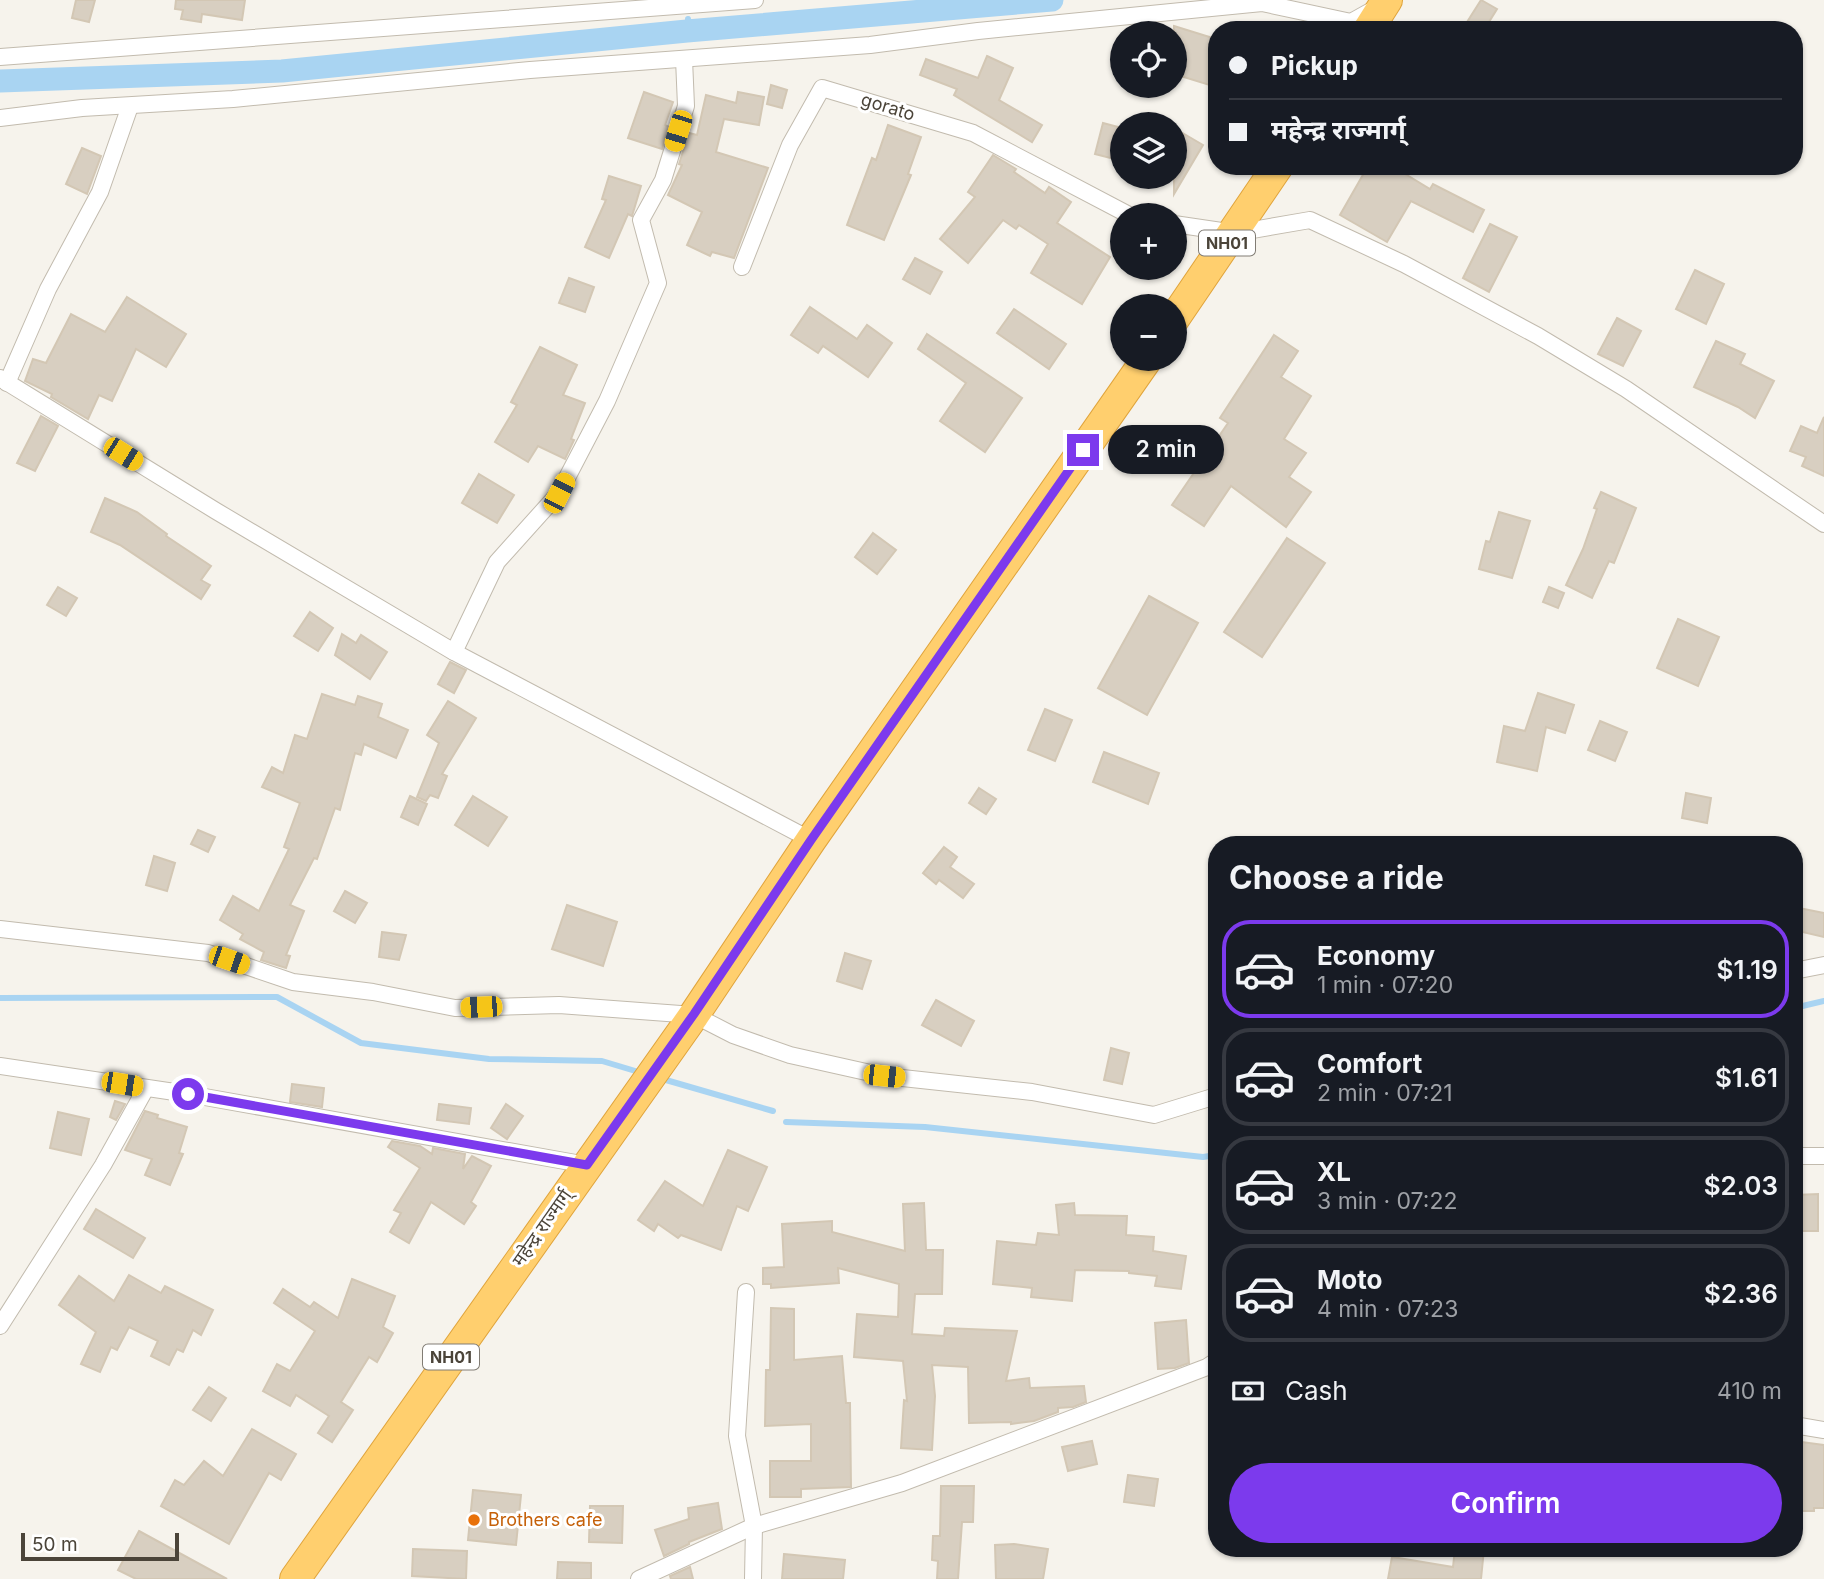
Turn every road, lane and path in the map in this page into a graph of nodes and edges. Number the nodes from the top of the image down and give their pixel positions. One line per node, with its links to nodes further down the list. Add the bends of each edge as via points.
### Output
1 (754, 0): 6 (street)
2 (1386, 2): 4 (street); 5 (highway)
3 (1346, 21): 7 (street, via 1262,3 870,45)
4 (1353, 21)
5 (1374, 21)
6 (0, 57)
7 (684, 59): 8 (street); 19 (street, via 686,106 663,180 641,220 658,283 607,401 559,493 497,562)
8 (130, 106): 9 (street); 17 (street, via 100,192)
9 (0, 118)
10 (1272, 175): 13 (highway, NH01)
11 (1110, 205): 14 (street, gorato, via 973,133 822,88 790,145)
12 (1187, 226): 13 (street)
13 (1235, 233): 15 (highway, NH01); 18 (street, via 1310,220 1404,264 1626,389)
14 (742, 267)
15 (1187, 301)
16 (1139, 371): 20 (highway, महेन्द्र राज्मार्ग् / NH01)
17 (4, 380): 19 (street)
18 (1824, 524)
19 (454, 652): 20 (street)
20 (811, 840): 24 (highway, महेन्द्र राज्मार्ग् / NH01)
21 (0, 929): 24 (street, via 208,953 293,982 455,1008 559,1005)
22 (1824, 965): 23 (street)
23 (1803, 969)
24 (688, 1022): 27 (street, via 790,1055 884,1076 1032,1092 1154,1115); 30 (highway, महेन्द्र राज्मार्ग् / NH01)
25 (0, 1066): 26 (street)
26 (146, 1088): 30 (street); 32 (street, via 103,1165)
27 (1208, 1098)
28 (1803, 1156): 29 (street)
29 (1824, 1156)
30 (587, 1165): 37 (highway, महेन्द्र राज्मार्ग् / NH01)
31 (746, 1292): 36 (street, via 737,1436)
32 (0, 1326)
33 (1208, 1368): 36 (street, via 902,1483)
34 (1803, 1426): 35 (street)
35 (1824, 1430)
36 (754, 1526): 38 (street); 39 (street)
37 (295, 1579)
38 (639, 1579)
39 (753, 1579)

